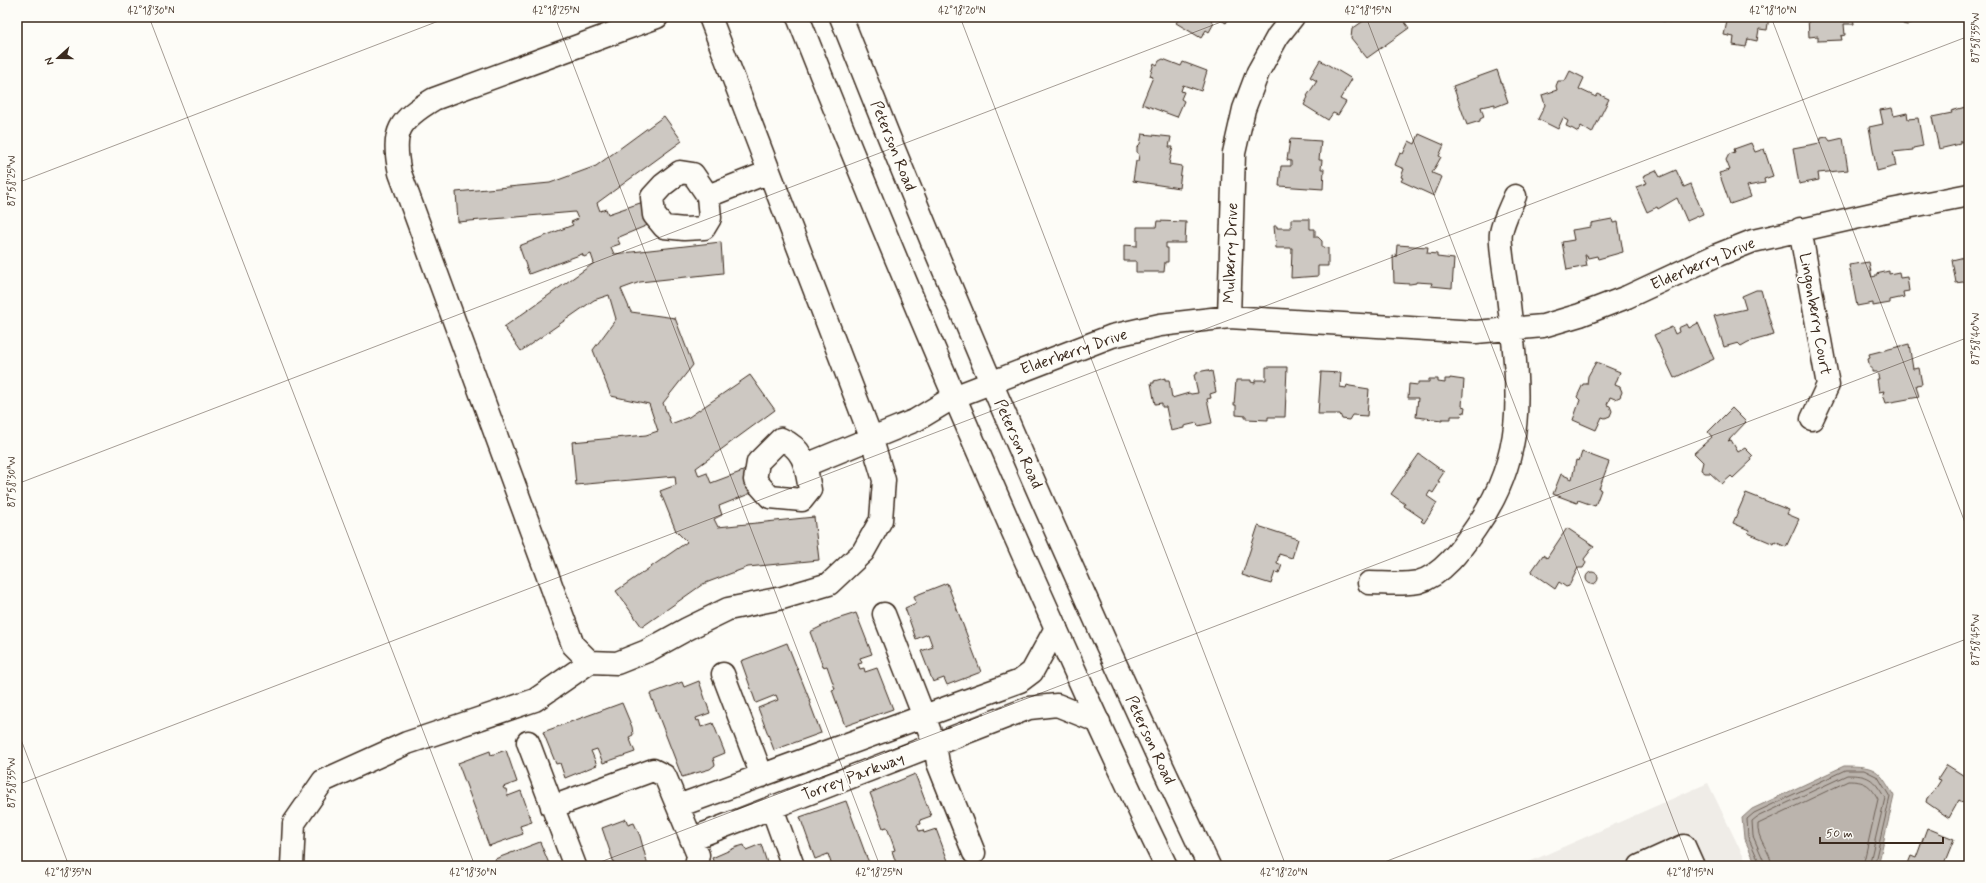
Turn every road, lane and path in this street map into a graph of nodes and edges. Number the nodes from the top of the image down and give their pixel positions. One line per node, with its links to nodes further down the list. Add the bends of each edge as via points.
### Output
1 (657, 17): 21 (street, via 434,99 414,111 401,124 397,138 396,153 400,173 573,646)
2 (710, 17): 6 (street)
3 (798, 17): 14 (street)
4 (841, 17): 13 (street, Peterson Road)
5 (1293, 17): 11 (street, Mulberry Drive, via 1278,36 1258,72 1244,110 1234,153)
6 (769, 172): 8 (street); 16 (street)
7 (1969, 195): 10 (street, Elderberry Drive)
8 (708, 196)
9 (1515, 196): 12 (street, via 1500,234)
10 (1800, 229): 12 (street, Elderberry Drive, via 1740,246 1627,297 1580,315 1543,326); 15 (street, Lingonberry Court, via 1828,385)
11 (1229, 317): 12 (street, Mulberry Drive, via 1476,332); 13 (street, Elderberry Drive, via 1160,325 1112,336)
12 (1511, 328): 18 (street, via 1518,401 1515,435 1508,465 1483,518 1457,554 1432,575 1418,582)
13 (991, 382): 14 (street, Elderberry Drive); 38 (street, Peterson Road, via 1143,727)
14 (954, 396): 16 (street, Elderberry Drive, via 916,420); 20 (street)
15 (1812, 420)
16 (871, 437): 17 (street, Elderberry Drive); 21 (street, via 884,480 881,520 863,552 829,584 728,610 647,651 617,663)
17 (806, 465)
18 (1369, 583)
19 (884, 614): 23 (street)
20 (1056, 628): 23 (street, Torrey Parkway, via 1032,672 1020,681); 24 (street)
21 (590, 662): 33 (street, via 535,700 407,743 323,781 294,823)
22 (722, 674): 27 (street)
23 (922, 716): 26 (street); 27 (street, Torrey Parkway)
24 (1099, 722): 26 (street, Torrey Parkway, via 1057,705 1030,708); 37 (street)
25 (528, 742): 29 (street)
26 (935, 745): 30 (street, Torrey Parkway); 32 (street, via 938,763)
27 (762, 776): 28 (street, Torrey Parkway)
28 (678, 806): 29 (street, via 666,776 653,770); 31 (street)
29 (552, 807): 34 (street)
30 (772, 808): 31 (street, Torrey Parkway); 36 (street)
31 (691, 839): 35 (street, via 698,854)
32 (974, 853)
33 (292, 866)
34 (575, 866)
35 (696, 866)
36 (793, 866)
37 (1166, 866)
38 (1209, 866)
39 (1640, 866): 40 (street, via 1684,846)
40 (1693, 866)

